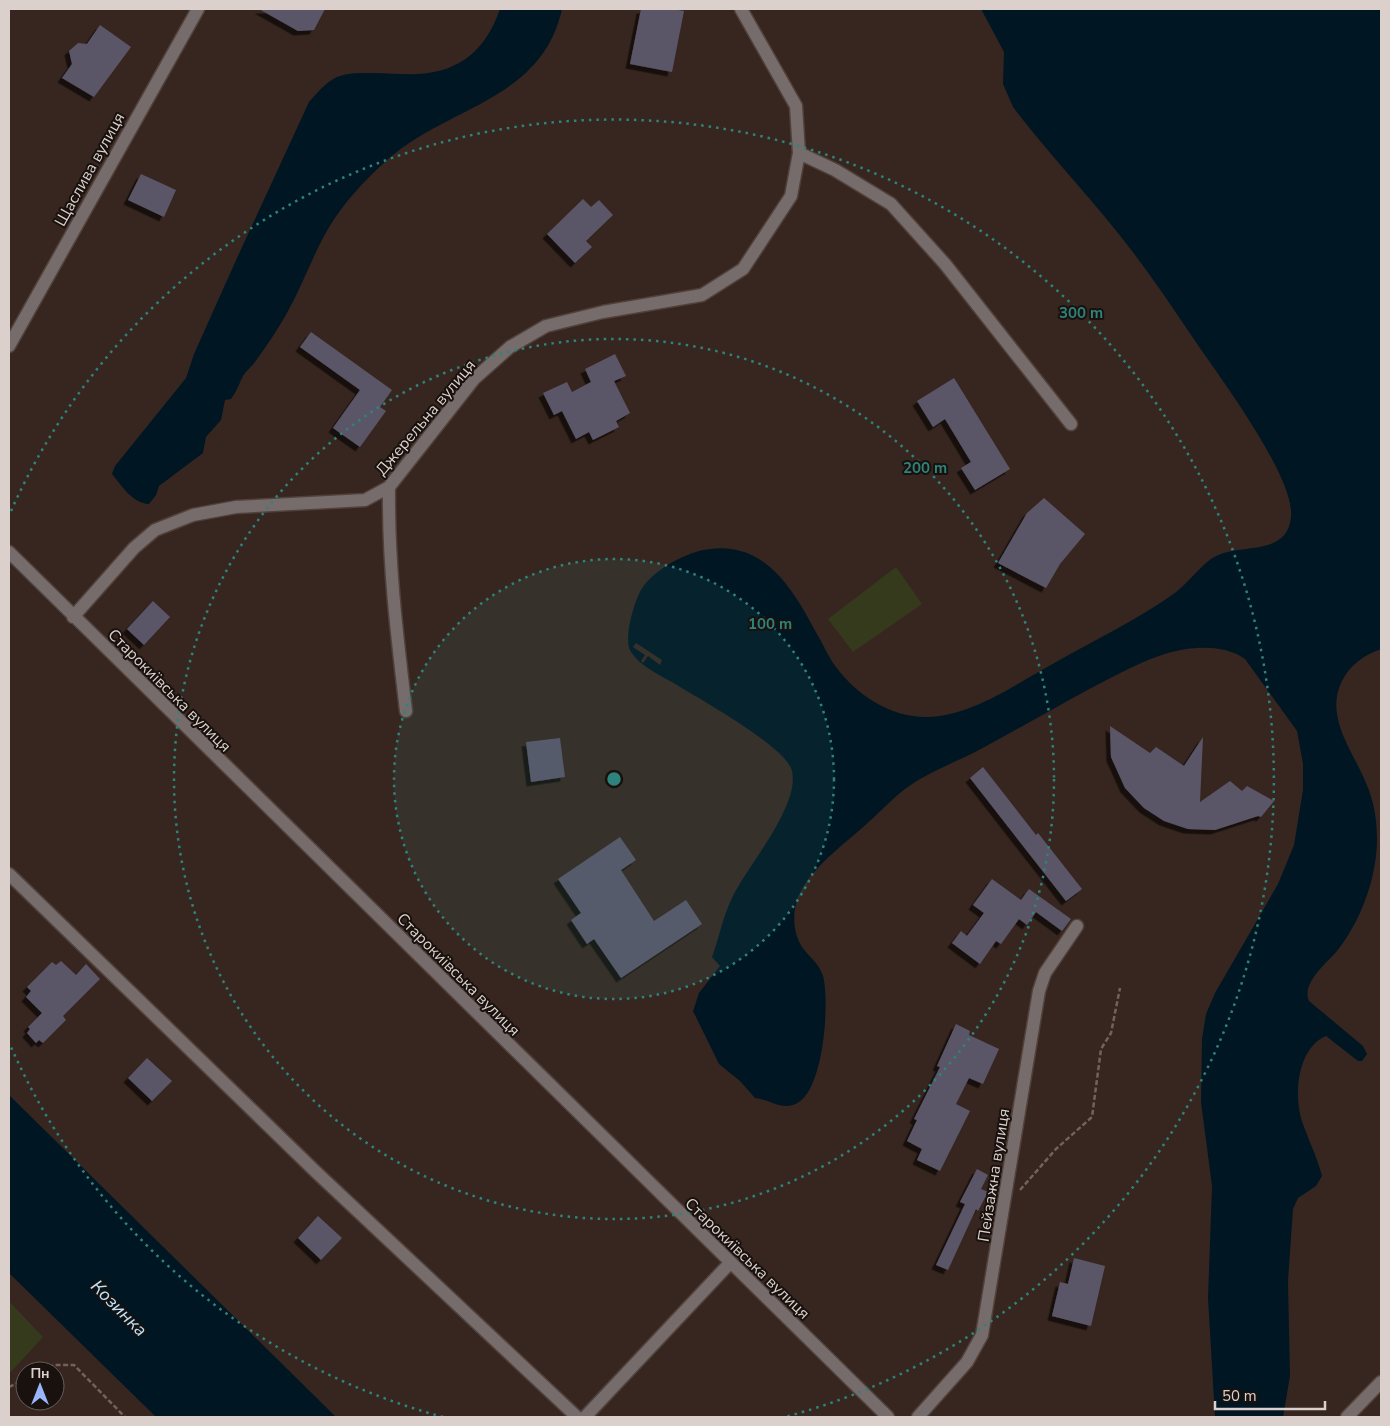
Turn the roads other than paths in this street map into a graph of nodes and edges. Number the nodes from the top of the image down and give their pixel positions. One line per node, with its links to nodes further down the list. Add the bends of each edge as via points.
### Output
1 (198, 9): 4 (street, Щаслива вулиця)
2 (741, 9): 3 (street, Джерельна вулиця, via 796,106)
3 (799, 153): 5 (street, via 835,170 891,204 945,264); 6 (street, Джерельна вулиця, via 791,196 743,269 702,295 603,312 546,326 510,347 474,379)
4 (9, 346)
5 (1071, 424)
6 (389, 487): 8 (street, Джерельна вулиця, via 365,500 236,507 193,515 155,530 134,548); 9 (street, via 388,534 393,602)
7 (9, 552): 8 (street, Старокиївська вулиця)
8 (73, 617): 12 (street, Старокиївська вулиця)
9 (406, 711)
10 (9, 874): 14 (street, via 316,1172)
11 (1077, 926): 16 (street, Пейзажна вулиця, via 1045,973 1039,991 982,1335 967,1362)
12 (730, 1263): 14 (street); 15 (street, Старокиївська вулиця)
13 (1381, 1382): 17 (street)
14 (583, 1417)
15 (888, 1417)
16 (918, 1417)
17 (1347, 1417)

